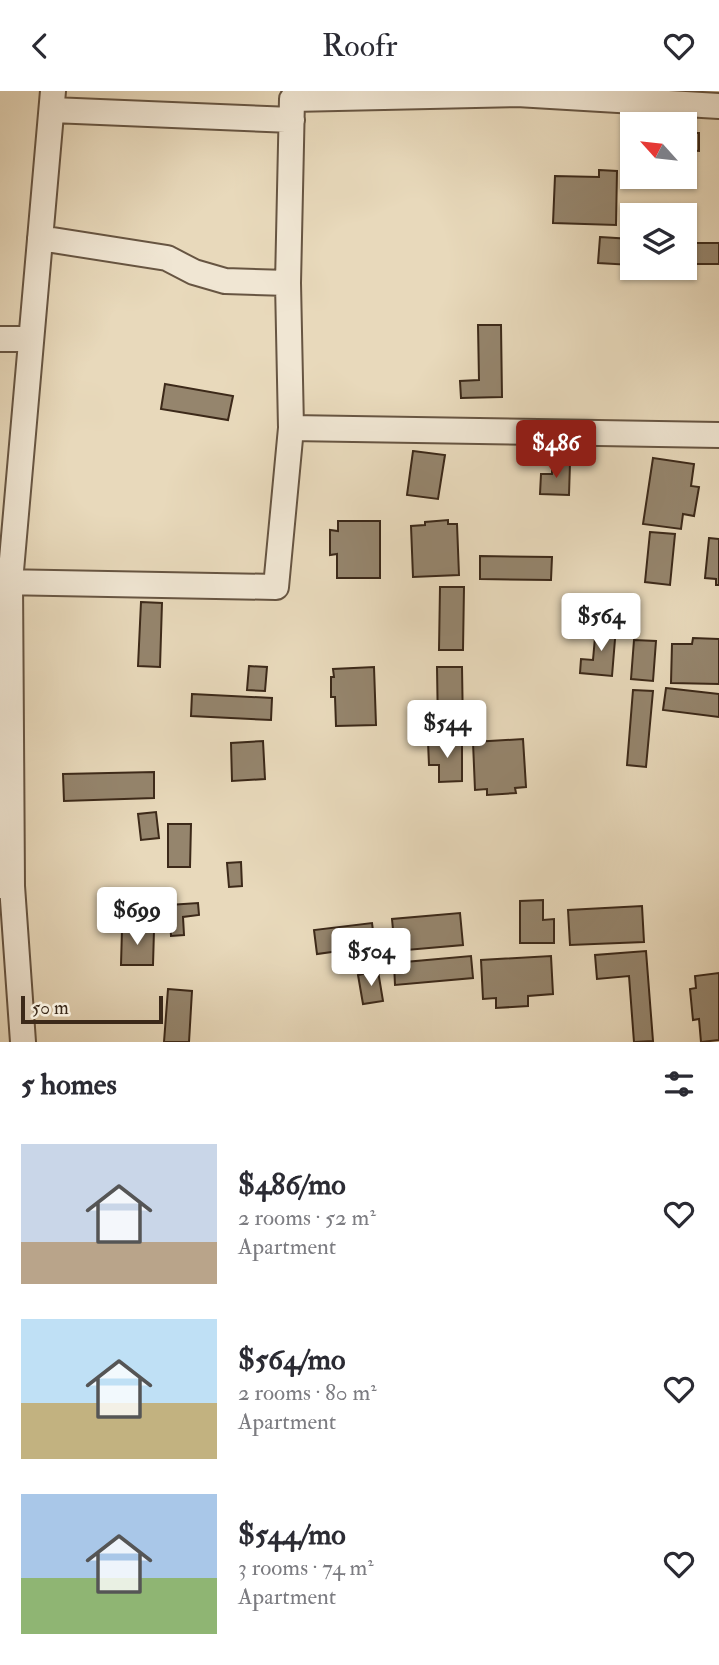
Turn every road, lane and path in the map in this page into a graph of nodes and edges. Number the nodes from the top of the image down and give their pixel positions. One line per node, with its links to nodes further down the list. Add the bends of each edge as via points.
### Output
1 (52, 100): 2 (street); 4 (street)
2 (292, 103): 3 (street, via 517,94); 5 (street)
3 (719, 106)
4 (40, 238): 5 (street, via 167,258 225,281); 7 (street)
5 (288, 283): 8 (street)
6 (0, 339): 7 (street)
7 (31, 339): 10 (street)
8 (291, 428): 9 (street); 10 (street, via 276,587)
9 (719, 435)
10 (5, 582): 11 (street)
11 (6, 886): 12 (street)
12 (23, 1042)

